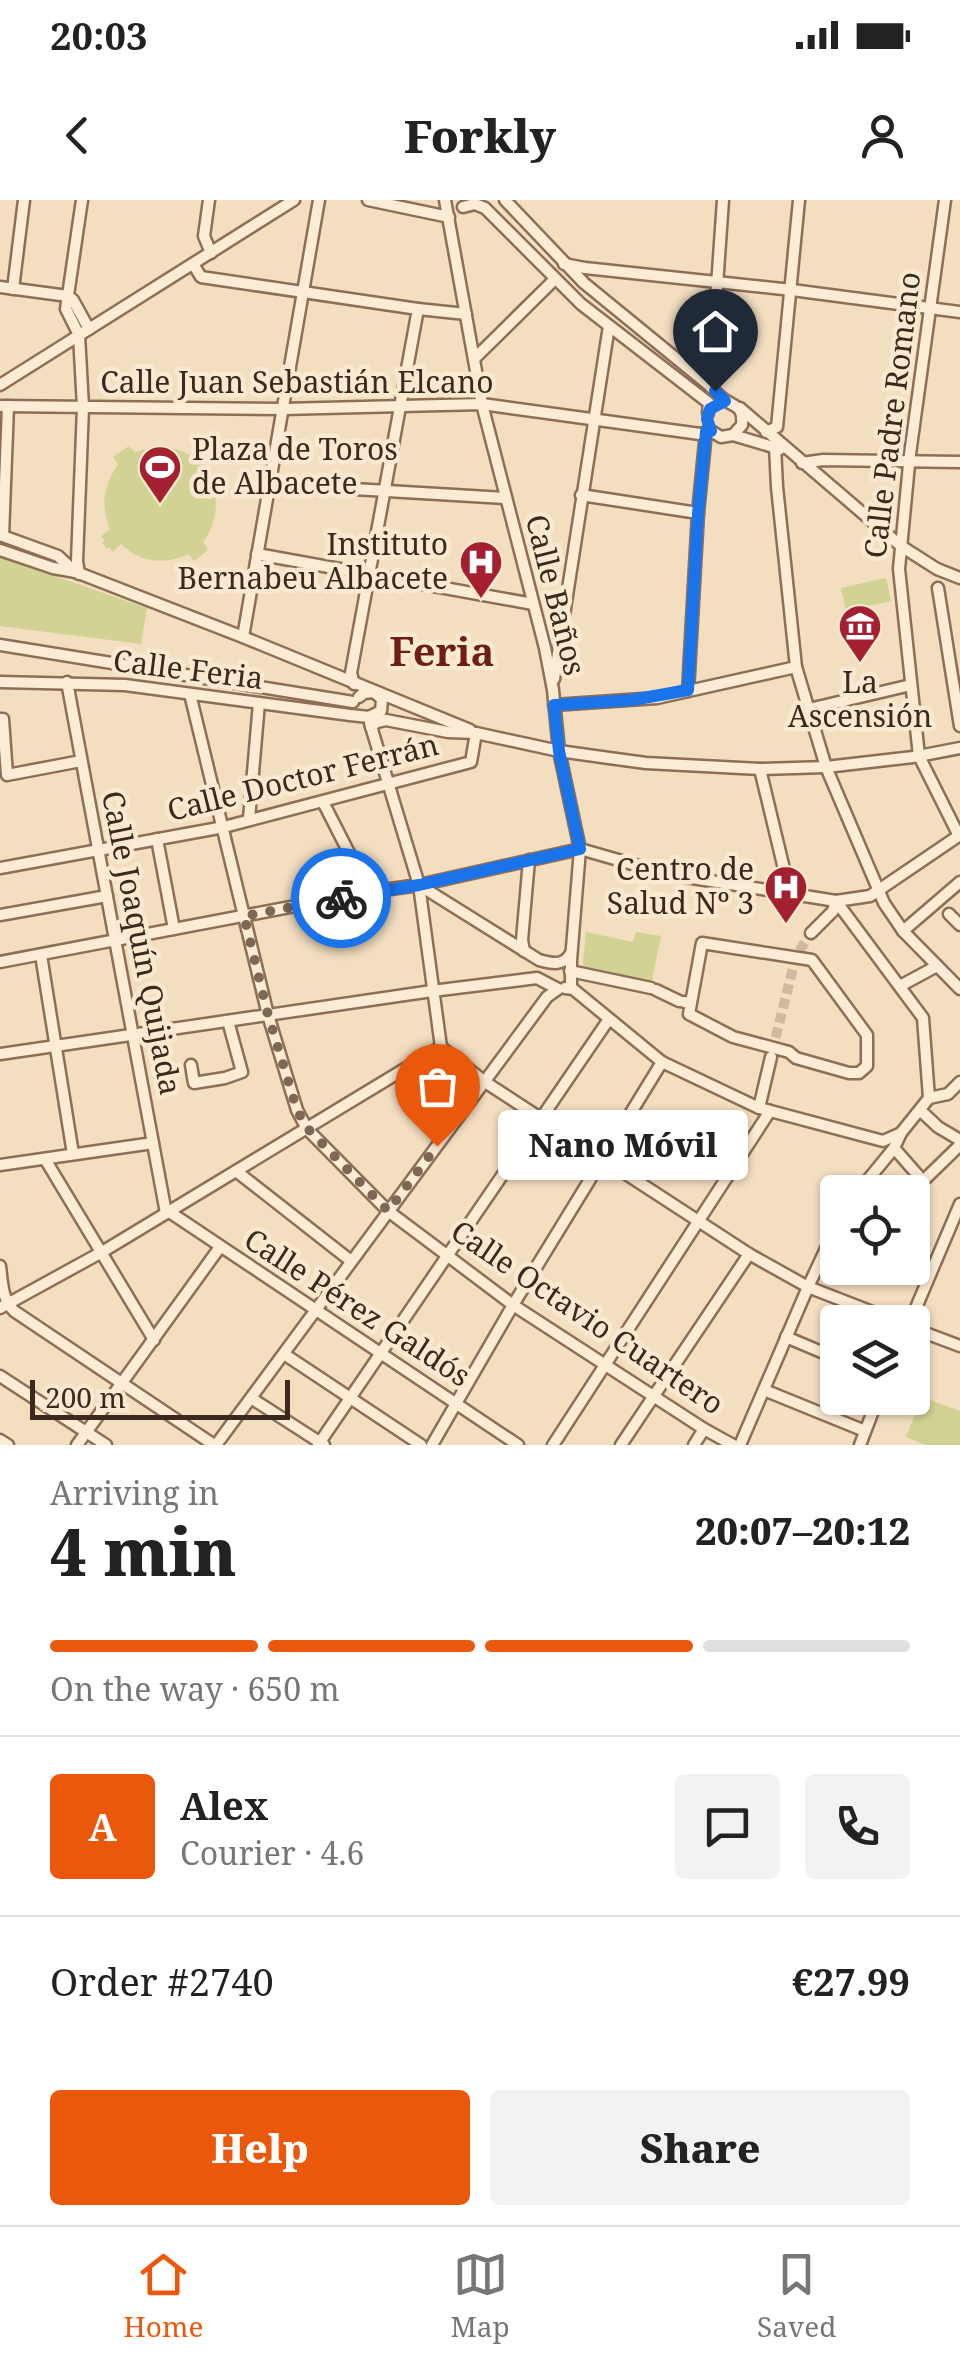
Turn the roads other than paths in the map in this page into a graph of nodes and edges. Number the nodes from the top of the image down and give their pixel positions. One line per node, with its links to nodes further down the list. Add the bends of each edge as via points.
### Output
1 (24, 200): 19 (street)
2 (82, 200): 22 (street)
3 (210, 200): 14 (street, via 204,236)
4 (294, 200): 14 (street)
5 (320, 200): 21 (street)
6 (368, 200): 13 (street)
7 (448, 200): 12 (street); 13 (street, Calle Baños)
8 (505, 200): 16 (street)
9 (724, 200): 18 (street)
10 (799, 200): 20 (street)
11 (945, 200): 23 (street, Calle Padre Romano)
12 (469, 203): 13 (street); 17 (street, via 485,208)
13 (449, 218): 26 (street, Calle Baños)
14 (211, 253): 15 (street)
15 (192, 264): 21 (street, via 200,277); 28 (street)
16 (564, 264): 18 (street); 31 (street)
17 (555, 279): 27 (street); 29 (street)
18 (717, 284): 20 (street); 31 (street)
19 (6, 288): 22 (street)
20 (792, 290): 23 (street); 41 (street, via 777,427)
21 (302, 292): 24 (street); 38 (street)
22 (68, 296): 28 (street, via 66,308)
23 (930, 308): 25 (street); 45 (street, Calle Padre Romano)
24 (418, 309): 26 (street); 35 (street)
25 (960, 312)
26 (466, 314): 29 (street, Calle Baños)
27 (609, 326): 37 (street); 39 (street)
28 (84, 332): 30 (street); 36 (street)
29 (475, 358): 33 (street, Calle Baños)
30 (0, 385)
31 (710, 386): 32 (street)
32 (730, 403): 37 (street); 41 (street); 42 (street, via 743,418)
33 (482, 404): 35 (street, Calle Juan Sebastián Elcano); 39 (street, Calle Juan Sebastián Elcano); 50 (street, Calle Baños)
34 (4, 406): 36 (street, Calle Juan Sebastián Elcano); 52 (street)
35 (400, 406): 38 (street, Calle Juan Sebastián Elcano); 48 (street)
36 (83, 407): 38 (street, Calle Juan Sebastián Elcano); 56 (street)
37 (709, 408): 40 (street)
38 (282, 409): 47 (street)
39 (592, 420): 40 (street, Calle Juan Sebastián Elcano); 49 (street)
40 (709, 432): 42 (street); 51 (street)
41 (766, 432): 44 (street)
42 (733, 435): 43 (street)
43 (775, 446): 44 (street); 63 (street)
44 (800, 461): 45 (street); 53 (street)
45 (910, 462): 46 (street); 53 (street, Calle Padre Romano)
46 (960, 462)
47 (270, 484): 48 (street); 55 (street)
48 (385, 492): 50 (street); 57 (street)
49 (581, 495): 51 (street); 68 (street)
50 (505, 498): 60 (street, Calle Baños)
51 (698, 514): 69 (street)
52 (1, 536): 56 (street, Calle Feria, via 58,556)
53 (901, 546): 58 (street); 67 (street, Calle Padre Romano)
54 (0, 550): 56 (street, Calle Feria)
55 (258, 554): 57 (street); 61 (street)
56 (78, 573): 61 (street, Calle Feria)
57 (369, 574): 60 (street); 64 (street)
58 (960, 578)
59 (938, 588): 78 (street)
60 (533, 604): 68 (street, Calle Baños)
61 (243, 637): 64 (street, Calle Feria)
62 (0, 645): 72 (street)
63 (796, 667): 69 (street); 75 (street)
64 (349, 679): 70 (street, Calle Feria); 72 (street, Calle Feria)
65 (0, 682): 66 (street, Calle Feria)
66 (67, 682): 71 (street, Calle Feria); 83 (street, Calle Joaquín Quijada)
67 (911, 685): 75 (street); 82 (street, Calle Padre Romano)
68 (552, 690): 74 (street, Calle Baños)
69 (688, 690): 74 (street)
70 (374, 692): 72 (street); 77 (street, via 383,706); 79 (street, Calle Feria)
71 (190, 694): 73 (street, Calle Feria); 89 (street, Calle Octavio Cuartero)
72 (356, 700): 77 (street, Calle Feria)
73 (259, 703): 77 (street, Calle Feria); 88 (street)
74 (554, 705): 81 (street, Calle Baños)
75 (808, 709): 84 (street)
76 (0, 719): 83 (street, via 7,775)
77 (370, 722): 79 (street, Calle Feria); 86 (street)
78 (960, 726)
79 (476, 733): 81 (street, Calle Feria); 86 (street, Calle Doctor Ferrán, via 471,762)
80 (960, 748): 82 (street, Calle Feria)
81 (559, 751): 85 (street, Calle Feria); 92 (street, Calle Baños)
82 (922, 760): 84 (street, Calle Feria); 90 (street, Calle Padre Romano)
83 (81, 761): 93 (street, Calle Joaquín Quijada)
84 (826, 767): 85 (street, Calle Feria); 98 (street)
85 (760, 770): 100 (street)
86 (387, 786): 87 (street, Calle Doctor Ferrán); 97 (street)
87 (323, 802): 88 (street, Calle Doctor Ferrán); 99 (street)
88 (249, 820): 89 (street, Calle Doctor Ferrán)
89 (224, 826): 91 (street, Calle Doctor Ferrán); 105 (street, Calle Octavio Cuartero)
90 (960, 836): 98 (street)
91 (158, 839): 93 (street, Calle Doctor Ferrán); 107 (street)
92 (580, 849): 94 (street); 100 (street, via 668,874); 112 (street, Calle Baños)
93 (99, 850): 95 (street, Calle Doctor Ferrán); 101 (street, Calle Joaquín Quijada)
94 (528, 860): 97 (street); 111 (street)
95 (0, 868)
96 (960, 882): 108 (street)
97 (419, 885): 99 (street); 111 (street); 121 (street)
98 (879, 891): 102 (street); 108 (street)
99 (370, 892): 105 (street)
100 (790, 894): 102 (street)
101 (108, 896): 104 (street); 110 (street, Calle Joaquín Quijada)
102 (836, 902): 109 (street); 117 (street)
103 (949, 914): 106 (street)
104 (0, 916)
105 (244, 916): 107 (street); 123 (street, Calle Octavio Cuartero)
106 (960, 925)
107 (174, 929): 110 (street)
108 (904, 931): 115 (street)
109 (812, 933)
110 (116, 940): 113 (street); 126 (street, Calle Joaquín Quijada)
111 (524, 950): 112 (street, via 560,964)
112 (572, 952): 116 (street, Calle Baños)
113 (41, 955): 114 (street); 127 (street)
114 (0, 962)
115 (937, 966): 117 (street); 120 (street)
116 (570, 971): 118 (street, Calle Baños); 122 (street)
117 (900, 986): 135 (street, via 923,1018)
118 (571, 988): 119 (street); 124 (street)
119 (558, 989): 121 (street, via 537,978); 133 (street)
120 (960, 989)
121 (432, 991): 123 (street); 128 (street)
122 (685, 1002): 122 (street, via 690,1014 733,1037 849,1073 867,1066 867,1035 812,960 702,943)
123 (268, 1015): 125 (street); 139 (street, Calle Octavio Cuartero)
124 (609, 1019): 131 (street); 138 (street)
125 (228, 1021): 126 (street); 132 (street, via 242,1072 194,1083)
126 (134, 1035): 127 (street); 141 (street, Calle Joaquín Quijada)
127 (56, 1046): 129 (street); 144 (street)
128 (440, 1047): 133 (street); 139 (street)
129 (0, 1054)
130 (771, 1058): 136 (street)
131 (662, 1062): 136 (street); 146 (street)
132 (191, 1065)
133 (485, 1082): 138 (street); 151 (street)
134 (958, 1084): 135 (street)
135 (929, 1098): 137 (street)
136 (765, 1110): 140 (street, via 883,1141); 153 (street)
137 (921, 1111): 140 (street); 142 (street)
138 (542, 1118): 146 (street); 157 (street)
139 (307, 1128): 148 (street); 151 (street, Calle Octavio Cuartero)
140 (901, 1133): 143 (street)
141 (153, 1142): 144 (street); 152 (street, Calle Joaquín Quijada)
142 (960, 1143): 143 (street, via 923,1181)
143 (894, 1148): 149 (street)
144 (73, 1154): 145 (street)
145 (44, 1159): 147 (street); 155 (street)
146 (603, 1159): 153 (street); 162 (street)
147 (0, 1166)
148 (236, 1171): 152 (street); 158 (street)
149 (872, 1175)
150 (960, 1204): 164 (street)
151 (388, 1211): 157 (street, Calle Octavio Cuartero); 158 (street)
152 (167, 1212): 154 (street, Calle Pérez Galdós); 155 (street)
153 (700, 1220): 156 (street); 174 (street)
154 (220, 1247): 166 (street, Calle Pérez Galdós); 169 (street)
155 (102, 1252): 165 (street); 169 (street)
156 (749, 1254): 161 (street); 178 (street)
157 (448, 1256): 162 (street, Calle Octavio Cuartero); 173 (street)
158 (351, 1261): 166 (street)
159 (820, 1262): 161 (street)
160 (0, 1266): 165 (street)
161 (808, 1287): 163 (street); 168 (street)
162 (513, 1305): 174 (street, Calle Octavio Cuartero); 181 (street)
163 (854, 1305)
164 (919, 1305)
165 (3, 1306): 176 (street)
166 (316, 1311): 172 (street); 173 (street, Calle Pérez Galdós)
167 (930, 1333): 170 (street)
168 (786, 1337): 171 (street); 177 (street)
169 (154, 1340): 176 (street)
170 (960, 1346)
171 (820, 1351)
172 (284, 1354): 179 (street); 180 (street)
173 (381, 1355): 180 (street); 181 (street, Calle Pérez Galdós)
174 (606, 1364): 178 (street, Calle Octavio Cuartero); 195 (street)
175 (0, 1376): 185 (street)
176 (122, 1384): 185 (street); 191 (street)
177 (764, 1390): 184 (street); 198 (street)
178 (654, 1397): 183 (street, Calle Octavio Cuartero); 196 (street)
179 (251, 1398): 187 (street); 191 (street)
180 (351, 1399): 187 (street); 192 (street)
181 (457, 1404): 193 (street); 194 (street, Calle Pérez Galdós)
182 (872, 1415): 184 (street)
183 (704, 1429): 197 (street); 198 (street, Calle Octavio Cuartero)
184 (866, 1431): 199 (street)
185 (86, 1432): 189 (street); 190 (street)
186 (0, 1440): 188 (street)
187 (321, 1444)
188 (8, 1445)
189 (77, 1445)
190 (106, 1445)
191 (215, 1445)
192 (421, 1445)
193 (432, 1445)
194 (518, 1445)
195 (554, 1445)
196 (622, 1445)
197 (694, 1445)
198 (736, 1445)
199 (860, 1445)

